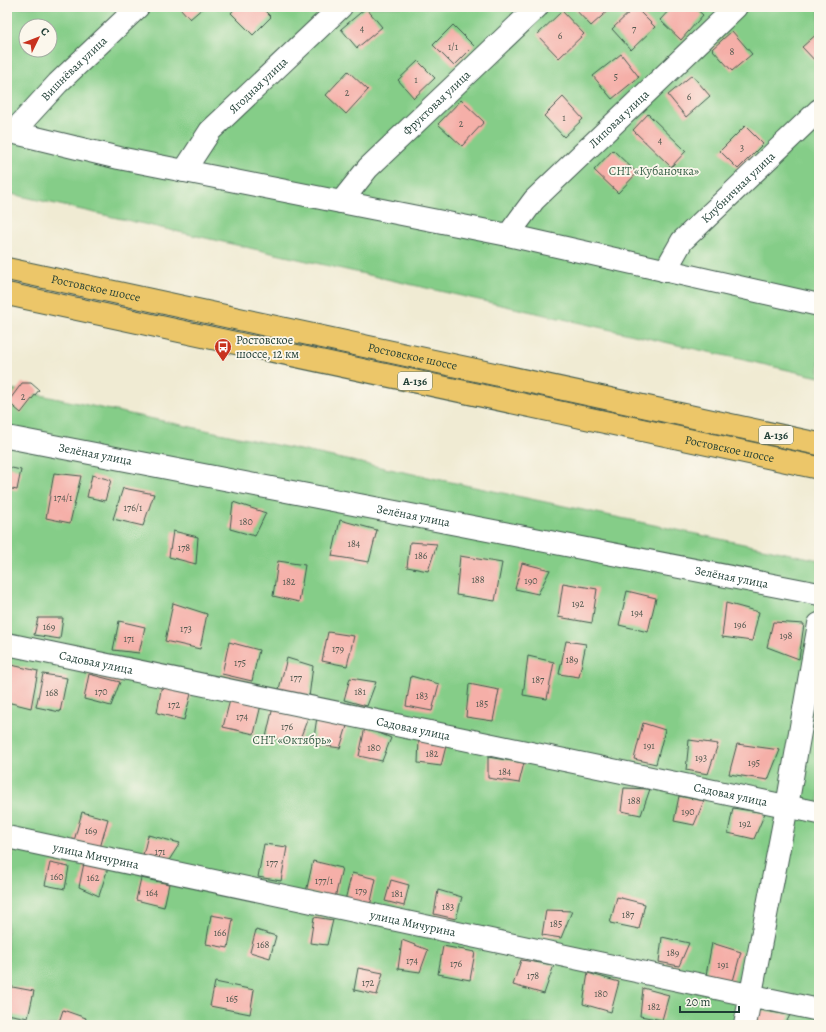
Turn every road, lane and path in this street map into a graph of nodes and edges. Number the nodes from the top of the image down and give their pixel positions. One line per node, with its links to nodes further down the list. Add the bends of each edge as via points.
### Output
1 (138, 7): 6 (street, Вишнёвая улица)
2 (341, 7): 7 (street, Ягодная улица, via 210,131)
3 (537, 7): 8 (street, Фруктовая улица, via 368,168)
4 (736, 7): 9 (street, Липовая улица, via 534,200)
5 (819, 110): 11 (street, Клубничная улица, via 682,241)
6 (10, 131): 7 (street, via 118,158)
7 (184, 171): 8 (street)
8 (341, 202): 9 (street)
9 (508, 235): 11 (street)
10 (11, 270): 12 (street); 15 (highway, Ростовское шоссе / А-136)
11 (666, 271): 13 (street)
12 (8, 297): 16 (highway, Ростовское шоссе / А-136)
13 (819, 305)
14 (7, 437): 17 (street, Зелёная улица)
15 (819, 444)
16 (819, 468)
17 (819, 594)
18 (819, 624): 20 (street)
19 (7, 644): 20 (street, Садовая улица)
20 (787, 806): 21 (street, Садовая улица); 23 (street)
21 (819, 813)
22 (7, 837): 23 (street, улица Мичурина)
23 (752, 994): 24 (street, улица Мичурина); 25 (street)
24 (819, 1010)
25 (745, 1025)

